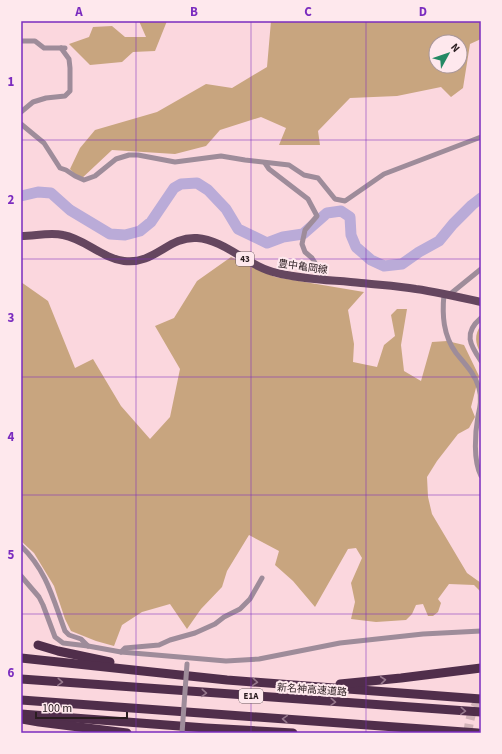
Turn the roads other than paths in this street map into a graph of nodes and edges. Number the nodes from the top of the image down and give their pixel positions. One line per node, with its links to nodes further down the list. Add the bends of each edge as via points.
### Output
1 (21, 41): 2 (street, via 35,41 44,48 63,48 69,59 70,68 70,91 65,96 33,102)
2 (21, 112)
3 (21, 124): 5 (street, via 44,143 60,168 84,180 95,176 116,159 129,155 175,162 221,156)
4 (481, 137): 5 (street, via 384,174 345,201 335,199 318,178 304,174 289,165)
5 (265, 163): 8 (street, via 269,169 308,199 317,216 305,230 302,244)
6 (21, 236): 8 (main road, 豊中亀岡線 / 43, via 63,234 112,258 125,261 148,258 178,240 199,238 220,245 275,273 307,279)
7 (481, 269): 9 (street)
8 (325, 279): 9 (main road, 豊中亀岡線 / 43)
9 (447, 295): 10 (main road, 豊中亀岡線 / 43); 13 (street, via 443,308 446,336 454,351 471,371 479,389)
10 (481, 302)
11 (481, 318): 12 (street, via 474,325 469,340)
12 (481, 361)
13 (481, 406): 14 (street, via 476,449)
14 (481, 476)
15 (21, 546): 20 (street, via 45,578 65,631 81,639)
16 (21, 576): 20 (street, via 39,597 55,637 62,643)
17 (262, 578): 21 (street, via 250,599 240,609 215,624 159,645 125,648)
18 (481, 631): 23 (street, via 340,643 259,659 226,661)
19 (38, 645): 25 (highway)
20 (88, 646): 21 (street)
21 (121, 652): 23 (street)
22 (21, 658): 25 (highway)
23 (187, 658): 34 (street, bridge)
24 (481, 668): 27 (highway, one-way to 24, via 358,683)
25 (161, 672): 27 (highway, one-way to 27)
26 (21, 680): 30 (highway, 新名神高速道路 / E1A, one-way to 30)
27 (302, 686): 28 (highway)
28 (481, 699)
29 (21, 700): 36 (highway, E1A, one-way to 29)
30 (481, 712)
31 (21, 714): 35 (highway)
32 (21, 718): 33 (highway)
33 (127, 733)
34 (182, 733)
35 (293, 733)
36 (478, 733)

